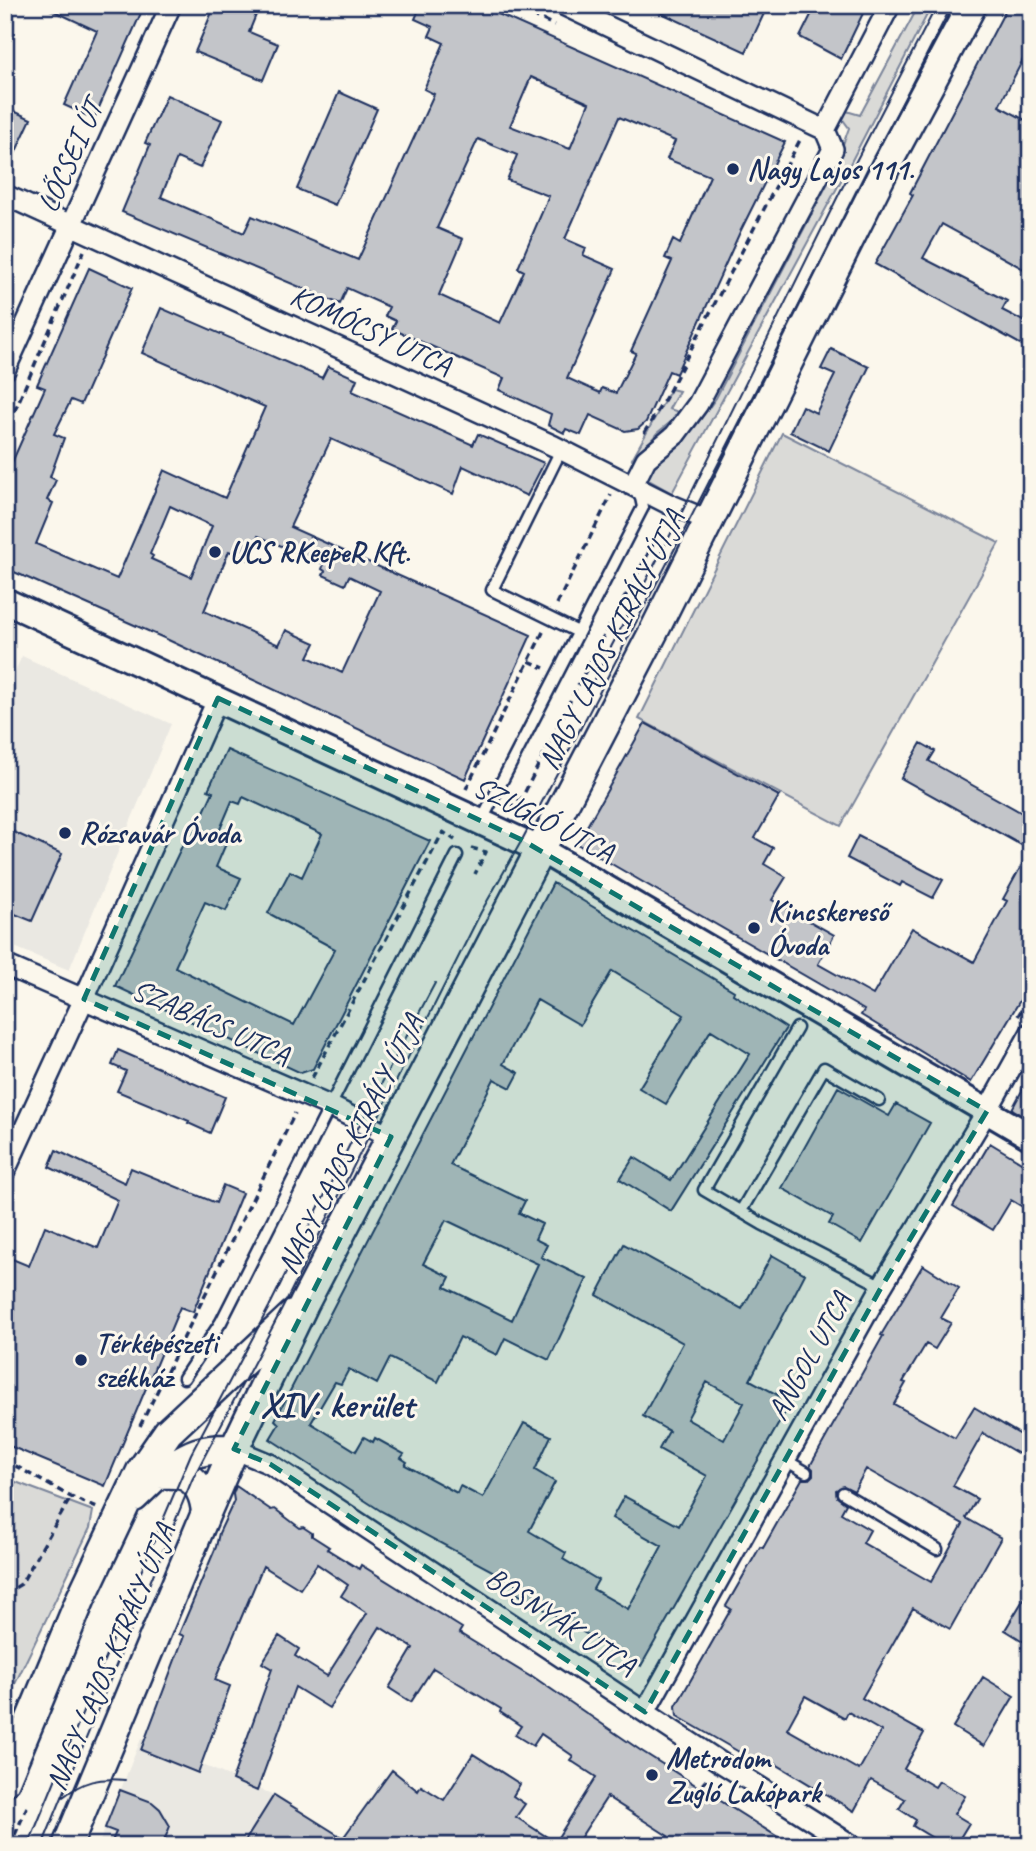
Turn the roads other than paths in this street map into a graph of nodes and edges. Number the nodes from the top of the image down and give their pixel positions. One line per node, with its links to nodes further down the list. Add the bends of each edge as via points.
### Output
1 (171, 5): 7 (street, LŐCSEI ÚT)
2 (563, 5): 5 (street)
3 (890, 5): 5 (street, NAGY LAJOS KIRÁLY ÚTJA)
4 (972, 5): 11 (main road, NAGY LAJOS KIRÁLY ÚTJA, via 882,174)
5 (825, 130): 10 (street, NAGY LAJOS KIRÁLY ÚTJA, via 833,149 698,404 675,435 646,459)
6 (5, 195): 7 (street, KOMÓCSY UTCA)
7 (71, 225): 8 (street, LŐCSEI ÚT); 9 (street, KOMÓCSY UTCA)
8 (5, 370)
9 (561, 450): 10 (street, KOMÓCSY UTCA); 13 (lane, via 492,590)
10 (633, 485): 11 (street, KOMÓCSY UTCA); 13 (lane, via 643,507)
11 (710, 521): 16 (main road, NAGY LAJOS KIRÁLY ÚTJA)
12 (5, 601): 14 (street, SZUGLÓ UTCA)
13 (578, 632): 15 (lane)
14 (218, 698): 15 (street, SZUGLÓ UTCA); 19 (street)
15 (482, 821): 16 (street, SZUGLÓ UTCA)
16 (541, 850): 24 (street, SZUGLÓ UTCA); 25 (main road, NAGY LAJOS KIRÁLY ÚTJA)
17 (457, 855): 23 (lane, NAGY LAJOS KIRÁLY ÚTJA)
18 (5, 965): 19 (street, SZABÁCS UTCA)
19 (85, 999): 23 (street, SZABÁCS UTCA); 27 (street)
20 (1024, 1025): 24 (street, ANGOL UTCA)
21 (797, 1028): 28 (lane, via 704,1190)
22 (879, 1100): 28 (lane, via 824,1068)
23 (332, 1107): 25 (street, SZABÁCS UTCA); 31 (lane, NAGY LAJOS KIRÁLY ÚTJA, via 221,1322)
24 (987, 1111): 26 (street, SZUGLÓ UTCA); 29 (street, ANGOL UTCA)
25 (391, 1137): 30 (main road, NAGY LAJOS KIRÁLY ÚTJA)
26 (1031, 1137)
27 (5, 1171)
28 (741, 1211): 29 (lane)
29 (883, 1286): 33 (street, ANGOL UTCA)
30 (304, 1304): 32 (main road, NAGY LAJOS KIRÁLY ÚTJA); 38 (main road, NAGY LAJOS KIRÁLY ÚTJA, via 168,1432)
31 (184, 1378)
32 (234, 1449): 35 (main road, via 207,1448); 37 (main road, NAGY LAJOS KIRÁLY ÚTJA); 40 (street, BOSNYÁK UTCA, via 270,1464)
33 (785, 1460): 34 (lane); 40 (street, ANGOL UTCA)
34 (806, 1472)
35 (158, 1474): 37 (main road, via 192,1480 205,1498); 38 (main road)
36 (843, 1493): 39 (lane)
37 (206, 1513): 42 (main road, NAGY LAJOS KIRÁLY ÚTJA)
38 (118, 1517): 41 (main road, NAGY LAJOS KIRÁLY ÚTJA)
39 (937, 1549)
40 (645, 1712): 43 (street, BOSNYÁK UTCA)
41 (6, 1778)
42 (67, 1846)
43 (853, 1846)

